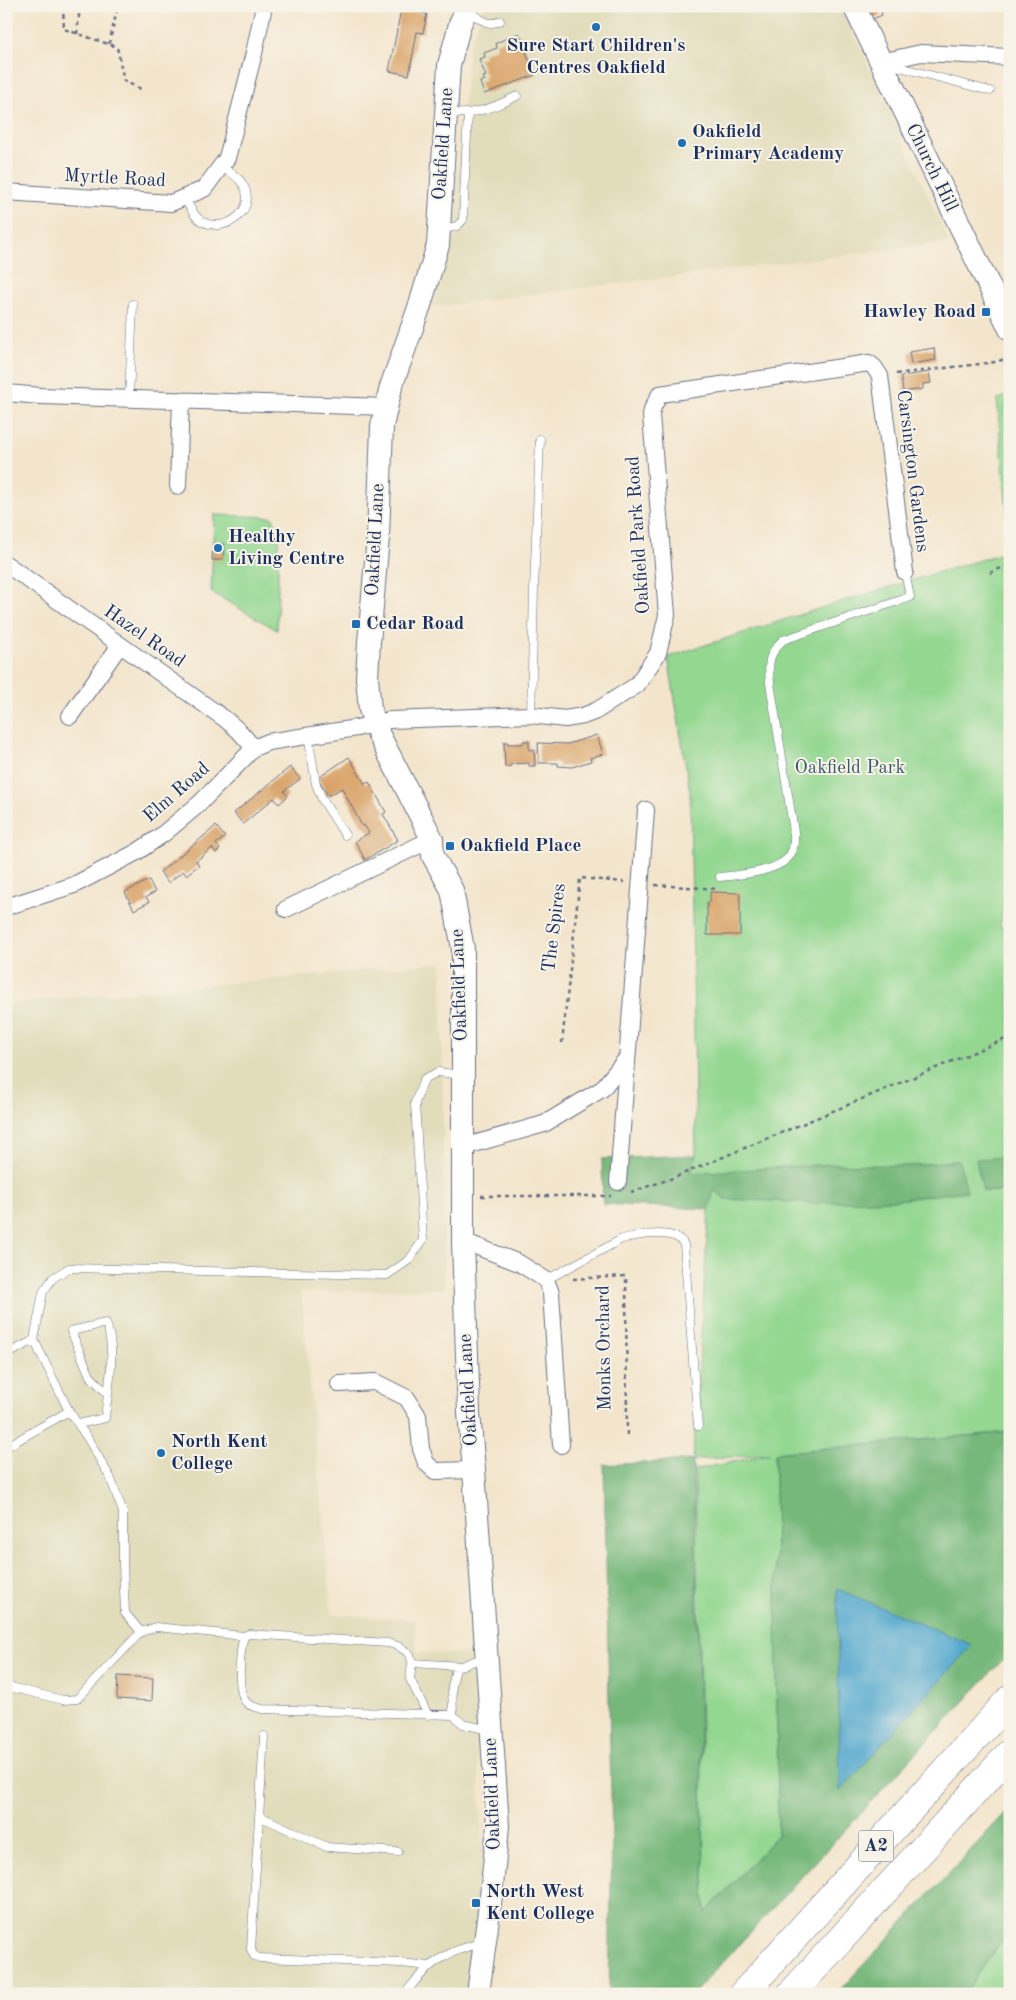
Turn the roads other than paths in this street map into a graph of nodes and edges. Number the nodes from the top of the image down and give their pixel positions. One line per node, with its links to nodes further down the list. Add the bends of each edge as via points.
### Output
1 (264, 6): 11 (street, Myrtle Road, via 227,158)
2 (854, 6): 6 (street, Church Hill)
3 (467, 8): 4 (lane, via 486,23); 9 (street, Oakfield Lane, via 449,65)
4 (500, 22)
5 (1010, 57): 6 (street, via 921,53)
6 (881, 62): 7 (lane); 16 (street, Church Hill)
7 (990, 92)
8 (516, 96): 10 (lane, via 491,108)
9 (446, 113): 10 (lane); 14 (street, Oakfield Lane)
10 (468, 113): 14 (lane, via 463,220 458,226)
11 (221, 166): 13 (street, Myrtle Road, via 204,189); 13 (lane, via 241,181 246,190 242,213 232,222 218,226 202,222)
12 (6, 192): 13 (street, Myrtle Road, via 171,203)
13 (184, 197)
14 (438, 230): 21 (street, Oakfield Lane, via 438,245)
15 (132, 304): 19 (lane)
16 (1010, 329)
17 (880, 376): 25 (street, Carsington Gardens); 27 (street, Oakfield Park Road, via 869,363 660,394 651,415 667,615 658,653 637,685 596,711 564,719)
18 (6, 393): 19 (street)
19 (129, 398): 20 (street)
20 (182, 400): 21 (street); 23 (street)
21 (386, 407): 29 (street, Oakfield Lane, via 381,439 378,537 367,663)
22 (540, 439): 27 (lane)
23 (178, 486)
24 (6, 564): 26 (street, Hazel Road)
25 (905, 572): 35 (lane, via 910,597 784,640 773,650 768,666 794,845 781,863 749,874)
26 (120, 645): 28 (street); 31 (street, Hazel Road, via 225,719)
27 (531, 714): 29 (street, Oakfield Park Road, via 390,720)
28 (70, 716)
29 (374, 724): 30 (street, Elm Road); 34 (street, Oakfield Lane)
30 (308, 735): 31 (street, Elm Road, via 274,740); 33 (lane, via 316,784)
31 (254, 748): 36 (street, Elm Road, via 200,804 138,852 74,885)
32 (646, 810): 38 (street)
33 (345, 835)
34 (432, 840): 37 (street); 39 (street, Oakfield Lane, via 433,856 452,890 463,949)
35 (720, 877)
36 (6, 906)
37 (286, 909)
38 (627, 1058): 40 (street, via 602,1089 544,1124); 41 (street)
39 (463, 1075): 40 (street, Oakfield Lane); 44 (lane, via 438,1072 424,1079 415,1103 423,1240 409,1260 387,1275 69,1268 53,1278 43,1292)
40 (463, 1147): 42 (street, Oakfield Lane)
41 (622, 1190)
42 (463, 1241): 43 (street, via 519,1263); 53 (street, Oakfield Lane, via 468,1413)
43 (546, 1280): 50 (lane, via 622,1239 633,1236 679,1237 684,1245); 51 (street, via 551,1294)
44 (34, 1340): 45 (lane); 48 (lane)
45 (6, 1355)
46 (338, 1384): 53 (street, via 375,1382 407,1398 418,1416 421,1449 426,1463 435,1471)
47 (108, 1394): 47 (lane, via 110,1334 106,1323 71,1331 90,1376); 49 (lane, via 105,1418)
48 (69, 1411): 49 (lane); 52 (lane)
49 (78, 1424): 54 (lane, via 110,1477 123,1512 125,1613)
50 (698, 1426)
51 (561, 1445)
52 (6, 1447)
53 (474, 1470): 56 (street, Oakfield Lane)
54 (141, 1632): 55 (lane, via 156,1627); 59 (lane, via 77,1699 63,1700)
55 (244, 1636): 57 (lane, via 388,1643 410,1654); 61 (lane, via 240,1691 246,1703 252,1706)
56 (486, 1657): 58 (lane); 63 (street, Oakfield Lane)
57 (412, 1663): 58 (lane); 61 (lane, via 410,1680)
58 (461, 1666): 62 (lane, via 454,1674)
59 (6, 1686)
60 (1010, 1699): 72 (highway, A2)
61 (428, 1715): 62 (lane)
62 (453, 1715): 63 (lane, via 463,1724)
63 (491, 1730): 68 (street, Oakfield Lane, via 498,1826)
64 (264, 1736): 66 (lane)
65 (1010, 1753): 73 (highway, A2)
66 (259, 1816): 67 (lane, via 327,1847); 69 (lane, via 251,1949 254,1956)
67 (398, 1852)
68 (485, 1942): 69 (lane, via 462,1947); 71 (street, Oakfield Lane)
69 (429, 1966): 70 (lane)
70 (407, 1992)
71 (478, 1994)
72 (743, 1994)
73 (791, 1994)

